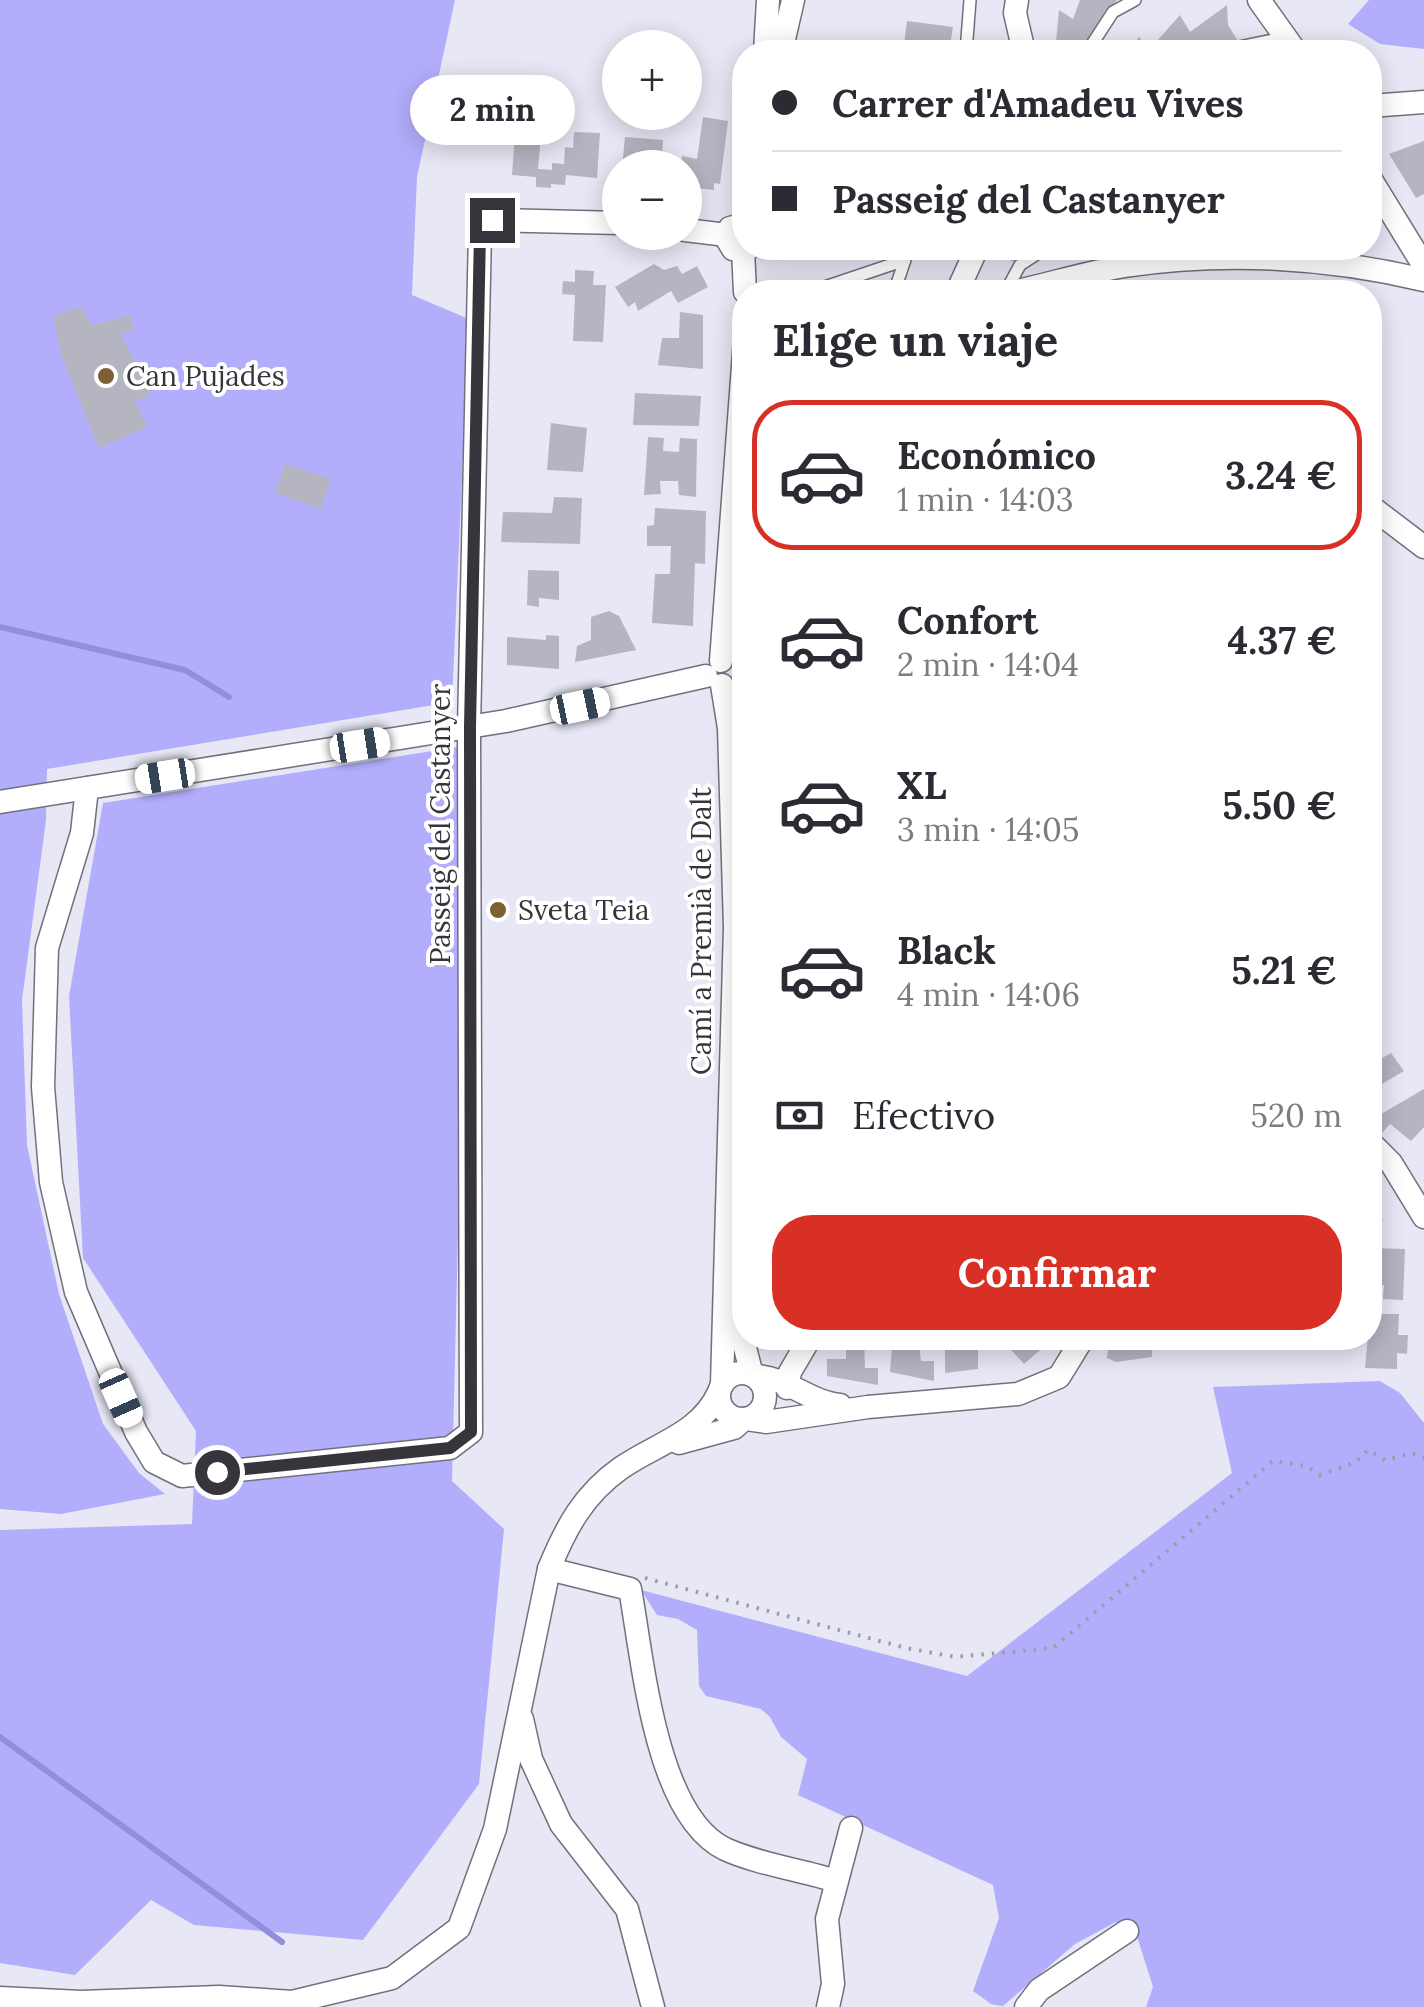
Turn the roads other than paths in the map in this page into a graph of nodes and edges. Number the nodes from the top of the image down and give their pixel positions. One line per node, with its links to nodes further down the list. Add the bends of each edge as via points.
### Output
1 (768, 0): 7 (street)
2 (792, 0): 8 (street)
3 (970, 0): 9 (lane)
4 (1018, 0): 10 (street)
5 (1134, 0): 11 (lane, via 1113,12)
6 (1259, 0): 12 (street)
7 (765, 40)
8 (784, 40)
9 (967, 40)
10 (1023, 40)
11 (1095, 40)
12 (1288, 40)
13 (1424, 102): 14 (street)
14 (1382, 105)
15 (1382, 198): 23 (street)
16 (602, 223): 34 (street, Passeig del Castanyer, via 492,220 480,232)
17 (702, 230): 18 (street)
18 (732, 231)
19 (905, 260): 24 (lane)
20 (1028, 260): 25 (lane)
21 (1158, 260): 26 (street)
22 (1298, 260): 27 (street)
23 (1424, 266)
24 (846, 280)
25 (1014, 280)
26 (1063, 280)
27 (1424, 280)
28 (1382, 515): 30 (street)
29 (732, 545): 31 (street, Camí a Premià de Dalt, via 726,640)
30 (1424, 547)
31 (716, 674): 32 (street, Camí a Premià de Dalt); 34 (street)
32 (727, 715): 33 (lane); 37 (street, Camí a Premià de Dalt)
33 (732, 720)
34 (470, 727): 35 (street); 35 (street, Passeig del Castanyer, via 471,1432 450,1448 182,1476 154,1462 136,1432 76,1292 51,1182 43,1086 47,948 82,834)
35 (87, 788): 36 (street)
36 (0, 802)
37 (732, 834)
38 (1382, 1154): 39 (street)
39 (1424, 1217)
40 (732, 1238): 41 (street, Camí a Premià de Dalt)
41 (728, 1278): 42 (street, Camí a Premià de Dalt); 48 (street, Camí a Premià de Dalt)
42 (732, 1293)
43 (747, 1350): 46 (street, Camí a Premià de Dalt)
44 (803, 1350): 47 (street)
45 (1075, 1350): 49 (street, via 1059,1376 1018,1394)
46 (754, 1376): 47 (street); 48 (street, via 733,1374); 50 (street, via 765,1389 764,1404)
47 (787, 1388): 49 (street, via 810,1399)
48 (720, 1389): 50 (street, via 726,1412); 51 (street, via 695,1426)
49 (868, 1407): 50 (street, via 766,1422)
50 (745, 1419): 51 (street, via 734,1428)
51 (656, 1449): 52 (street, via 620,1469 578,1508)
52 (547, 1576): 53 (street); 55 (street, via 630,1589 672,1787 701,1833 726,1849)
53 (519, 1709): 58 (street, via 496,1829 459,1928 392,1978); 59 (street, via 531,1759 561,1824 626,1909)
54 (851, 1828): 55 (street)
55 (836, 1881): 60 (street, via 827,1919 833,1984)
56 (1127, 1931): 61 (street, via 1039,1990)
57 (0, 1998): 58 (street, via 218,1998)
58 (295, 2005)
59 (653, 2007)
60 (828, 2007)
61 (1026, 2007)

